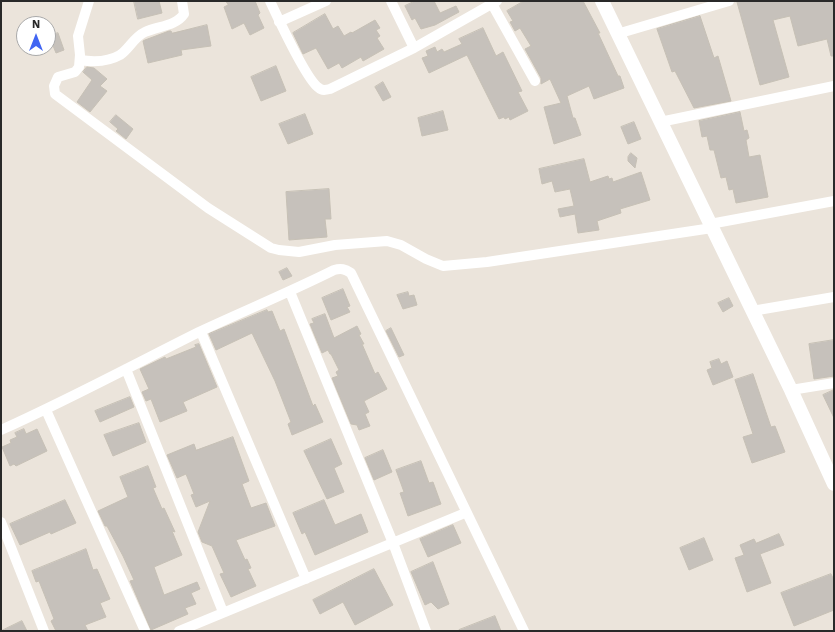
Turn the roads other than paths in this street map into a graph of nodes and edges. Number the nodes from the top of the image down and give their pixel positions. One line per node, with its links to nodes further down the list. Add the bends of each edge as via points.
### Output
1 (88, 1): 12 (street, via 78,36)
2 (182, 1): 12 (street, via 182,17 145,32 120,55 103,61)
3 (270, 1): 9 (street)
4 (326, 1): 9 (street)
5 (391, 1): 11 (street)
6 (602, 1): 10 (street)
7 (729, 1): 10 (street)
8 (494, 3): 11 (street); 13 (street)
9 (279, 22): 11 (street, via 317,88 322,90 330,89)
10 (617, 34): 15 (street)
11 (414, 48)
12 (80, 60): 17 (street, via 75,72 58,77 55,81 55,94 208,208 271,248 299,252 335,245 387,241 402,245 443,266 450,266)
13 (535, 81)
14 (834, 86): 15 (street)
15 (660, 122): 17 (street)
16 (834, 202): 17 (street)
17 (711, 226): 20 (street)
18 (290, 292): 21 (street); 29 (street, via 334,270 343,269 351,273); 31 (street)
19 (834, 297): 20 (street)
20 (752, 311): 24 (street)
21 (201, 332): 22 (street); 32 (street)
22 (126, 369): 25 (street); 33 (street)
23 (834, 384): 24 (street)
24 (791, 390): 27 (street)
25 (46, 410): 26 (street); 35 (street)
26 (1, 430)
27 (830, 467): 28 (street)
28 (834, 484)
29 (465, 513): 31 (street); 38 (street)
30 (1, 522): 34 (street)
31 (393, 542): 32 (street); 37 (street)
32 (306, 579): 33 (street)
33 (223, 612): 36 (street)
34 (44, 631)
35 (145, 631)
36 (179, 631)
37 (426, 631)
38 (524, 631)

